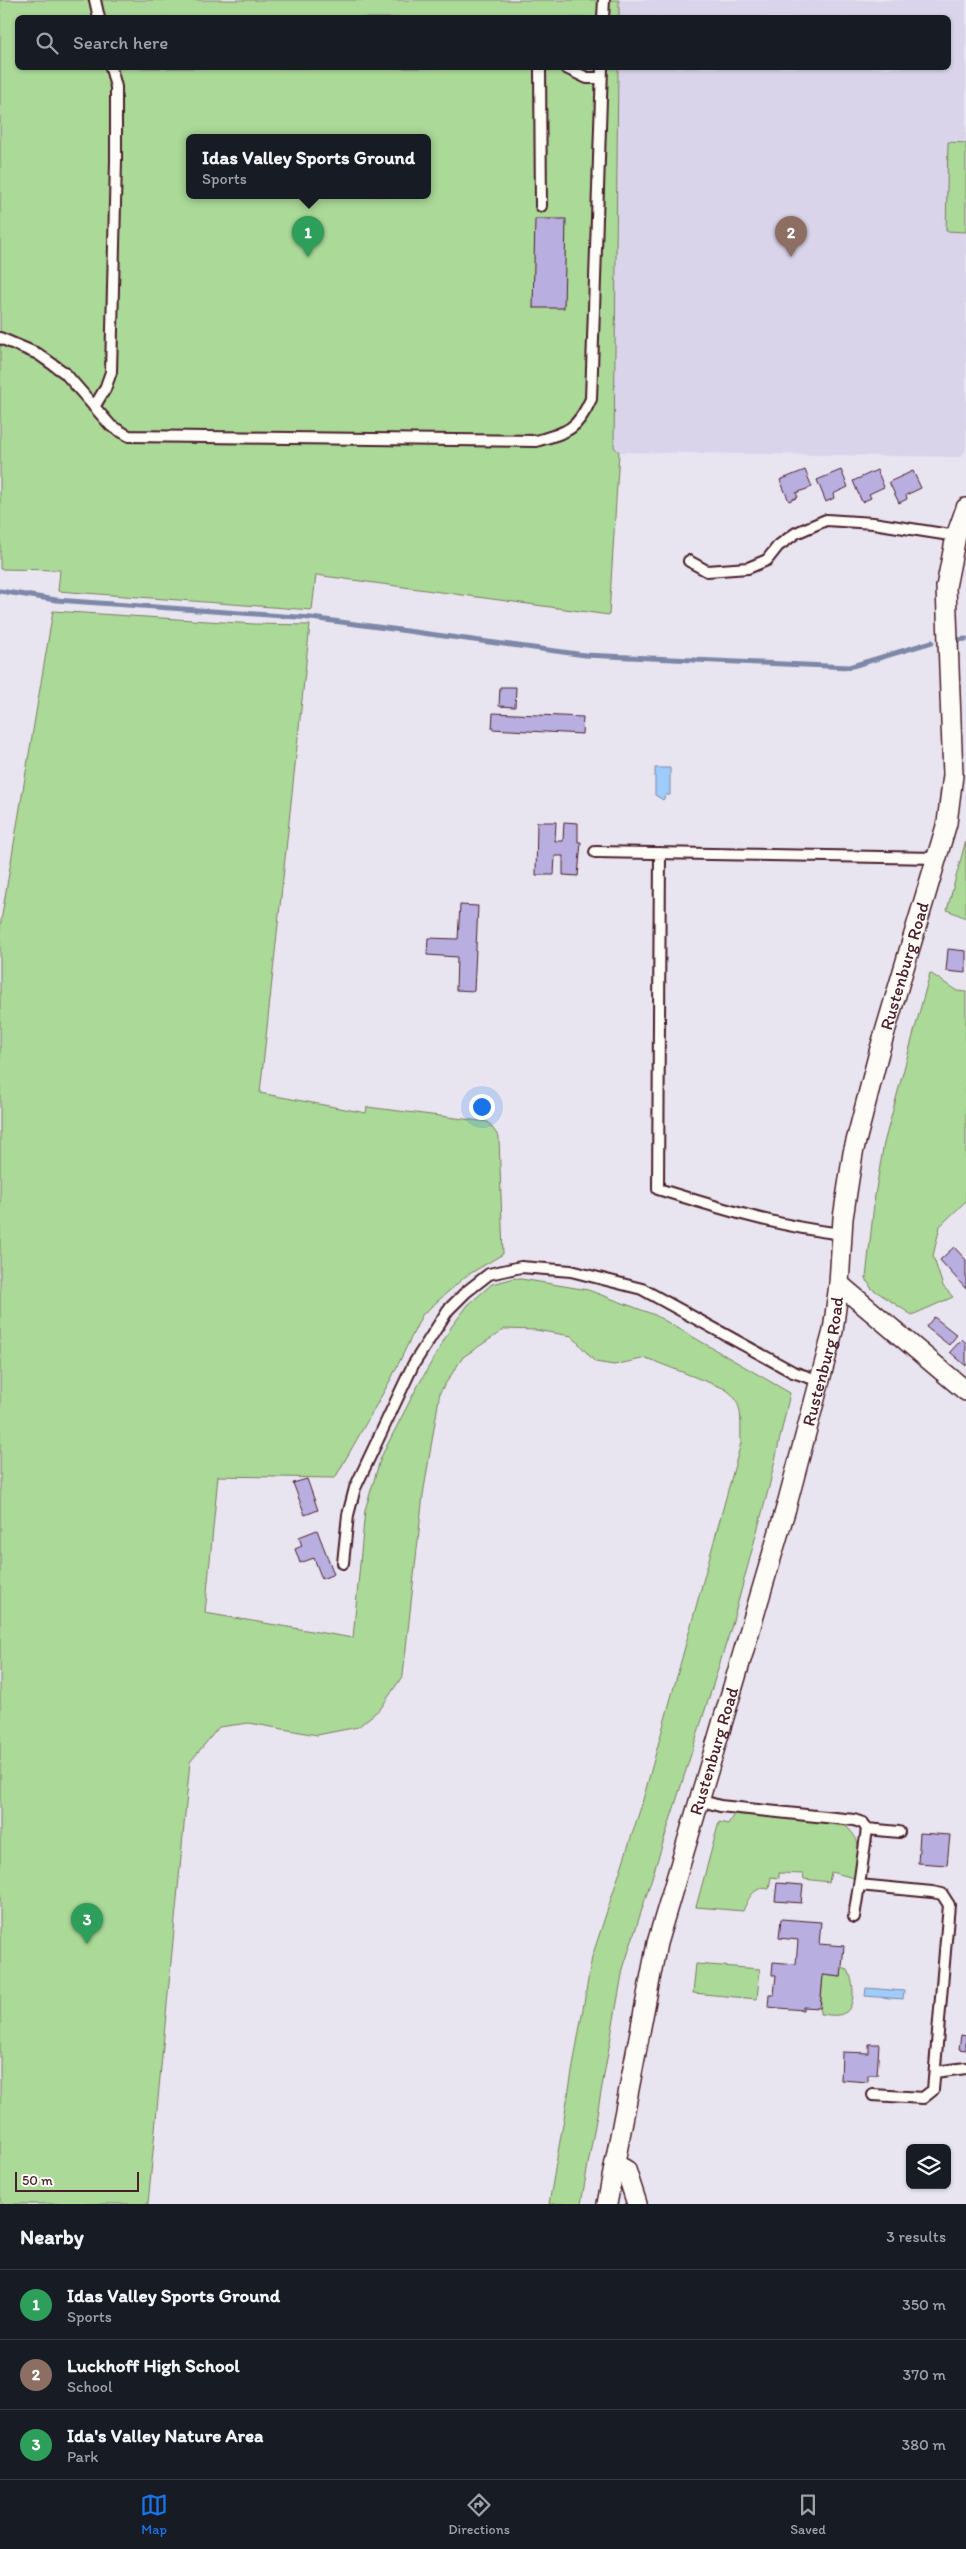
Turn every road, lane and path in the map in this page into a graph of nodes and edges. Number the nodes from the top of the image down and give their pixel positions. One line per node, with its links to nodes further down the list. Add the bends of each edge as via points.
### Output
1 (95, 0): 3 (lane)
2 (604, 0): 4 (lane)
3 (98, 15)
4 (603, 15)
5 (112, 70): 11 (lane, via 116,87 116,161 111,372)
6 (540, 70): 9 (lane)
7 (570, 70): 8 (lane, via 587,78)
8 (601, 73): 11 (lane, via 591,399 582,419 566,433 536,440 129,436 111,426)
9 (541, 206)
10 (0, 338): 11 (lane, via 38,354 65,373)
11 (94, 407)
12 (966, 508): 13 (street, Rustenburg Road)
13 (956, 536): 14 (lane, via 873,523 826,520 796,533 778,546 767,560 748,568 707,571); 17 (street, Rustenburg Road, via 946,587 953,774 947,823)
14 (689, 561)
15 (595, 852): 16 (lane)
16 (660, 853): 17 (lane); 18 (lane, via 658,1189 734,1212 819,1232)
17 (938, 858): 18 (street, Rustenburg Road, via 862,1116 853,1153)
18 (842, 1234): 19 (street, Rustenburg Road)
19 (839, 1284): 20 (street, Rustenburg Road, via 833,1330); 21 (street)
20 (820, 1381): 22 (lane, via 793,1372 642,1289 570,1270 521,1267 489,1274 448,1310 413,1366 356,1488 348,1516); 23 (street, Rustenburg Road, via 745,1650)
21 (966, 1391)
22 (343, 1563)
23 (699, 1800): 24 (lane, via 720,1806 854,1820 863,1823); 31 (street, Rustenburg Road, via 657,1943)
24 (867, 1830): 25 (lane); 26 (lane)
25 (899, 1832)
26 (859, 1886): 27 (lane); 29 (lane, via 942,1894 949,1905)
27 (854, 1917)
28 (966, 2068): 29 (lane)
29 (935, 2072): 30 (lane, via 933,2090 926,2097)
30 (873, 2095)
31 (615, 2164): 32 (street, Rustenburg Road); 33 (street, via 626,2170)
32 (607, 2204)
33 (637, 2204)

